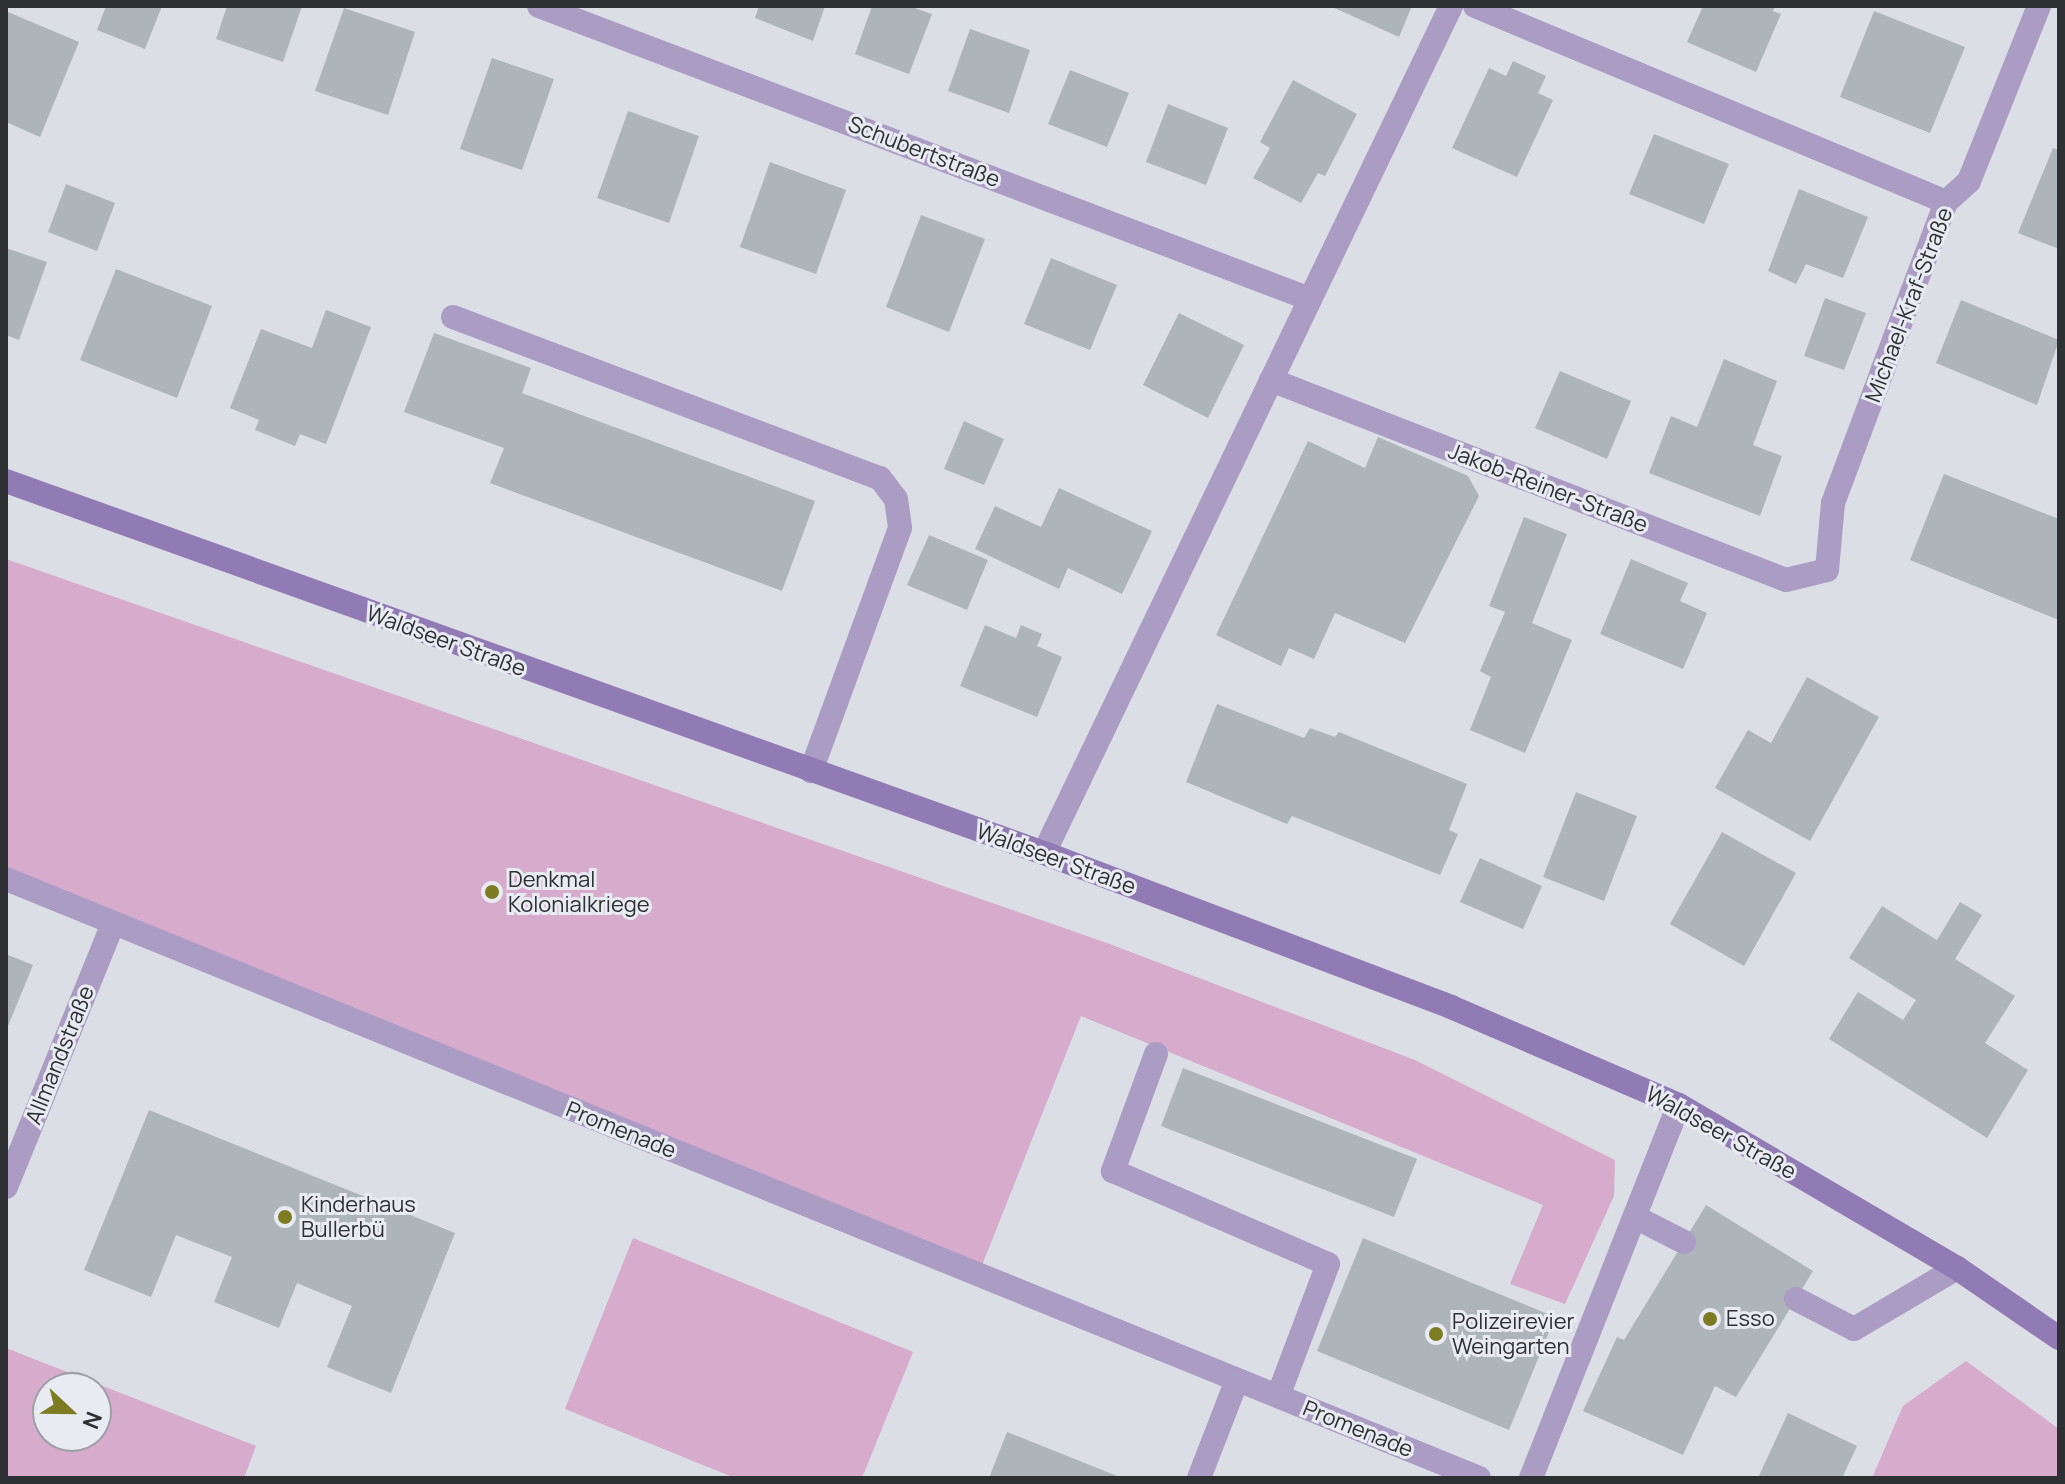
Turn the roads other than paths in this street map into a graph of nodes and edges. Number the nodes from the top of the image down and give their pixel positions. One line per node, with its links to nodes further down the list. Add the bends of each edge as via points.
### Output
1 (539, 6): 6 (street, Schubertstraße)
2 (1451, 6): 6 (street)
3 (1475, 6): 5 (street)
4 (2039, 6): 5 (street, Michael-Kraf-Straße, via 1969,181)
5 (1946, 202): 10 (street, Michael-Kraf-Straße, via 1833,503)
6 (1310, 299): 8 (street)
7 (453, 317): 11 (street, via 880,478 896,499 900,528)
8 (1271, 380): 10 (street, Jakob-Reiner-Straße, via 1786,580); 12 (street)
9 (6, 481): 11 (main road, Waldseer Straße)
10 (1827, 570)
11 (811, 771): 12 (main road, Waldseer Straße)
12 (1044, 853): 16 (main road, Waldseer Straße, via 1451,1007)
13 (6, 879): 14 (street, Promenade)
14 (113, 923): 17 (street, Allmandstraße); 23 (street, Promenade)
15 (1156, 1054): 24 (street, via 1113,1171 1328,1264)
16 (1679, 1105): 18 (street); 20 (main road, Waldseer Straße)
17 (6, 1187)
18 (1635, 1217): 19 (street); 27 (street)
19 (1684, 1242)
20 (1957, 1268): 21 (street, via 1854,1329); 22 (main road, Waldseer Straße)
21 (1796, 1299)
22 (2059, 1338)
23 (1237, 1380): 24 (street, Promenade); 25 (street)
24 (1278, 1396): 26 (street, Promenade)
25 (1199, 1478)
26 (1479, 1478)
27 (1531, 1478)

